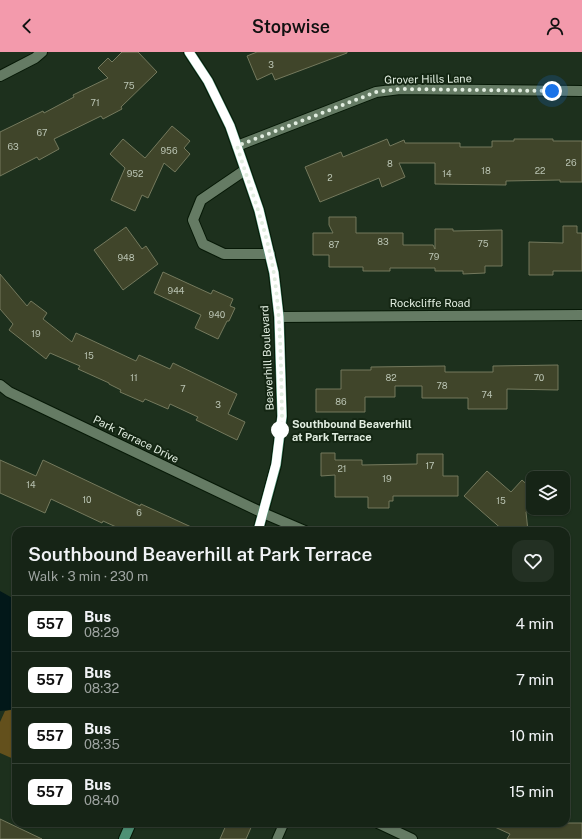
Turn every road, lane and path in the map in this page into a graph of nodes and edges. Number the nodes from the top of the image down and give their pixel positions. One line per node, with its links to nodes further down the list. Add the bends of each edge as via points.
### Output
1 (42, 52): 3 (street)
2 (189, 52): 5 (street, Beaverhill Boulevard, via 208,81)
3 (0, 76)
4 (582, 91): 5 (street, Grover Hills Lane, via 400,89 376,92)
5 (237, 146): 6 (street, Beaverhill Boulevard)
6 (244, 170): 7 (street, Beaverhill Boulevard, via 259,210); 7 (street, via 201,200 193,220 204,244 224,254)
7 (270, 254): 9 (street, Beaverhill Boulevard)
8 (582, 315): 9 (street, Rockcliffe Road)
9 (279, 317): 11 (street, Beaverhill Boulevard, via 282,416 276,464)
10 (0, 385): 11 (street, Park Terrace Drive, via 9,392)
11 (263, 513): 12 (street, Beaverhill Boulevard); 13 (street, Park Terrace Drive)
12 (259, 527)
13 (296, 527)
14 (129, 827): 17 (street)
15 (282, 827): 18 (lane)
16 (386, 827): 19 (street)
17 (124, 839)
18 (277, 839)
19 (412, 839)

